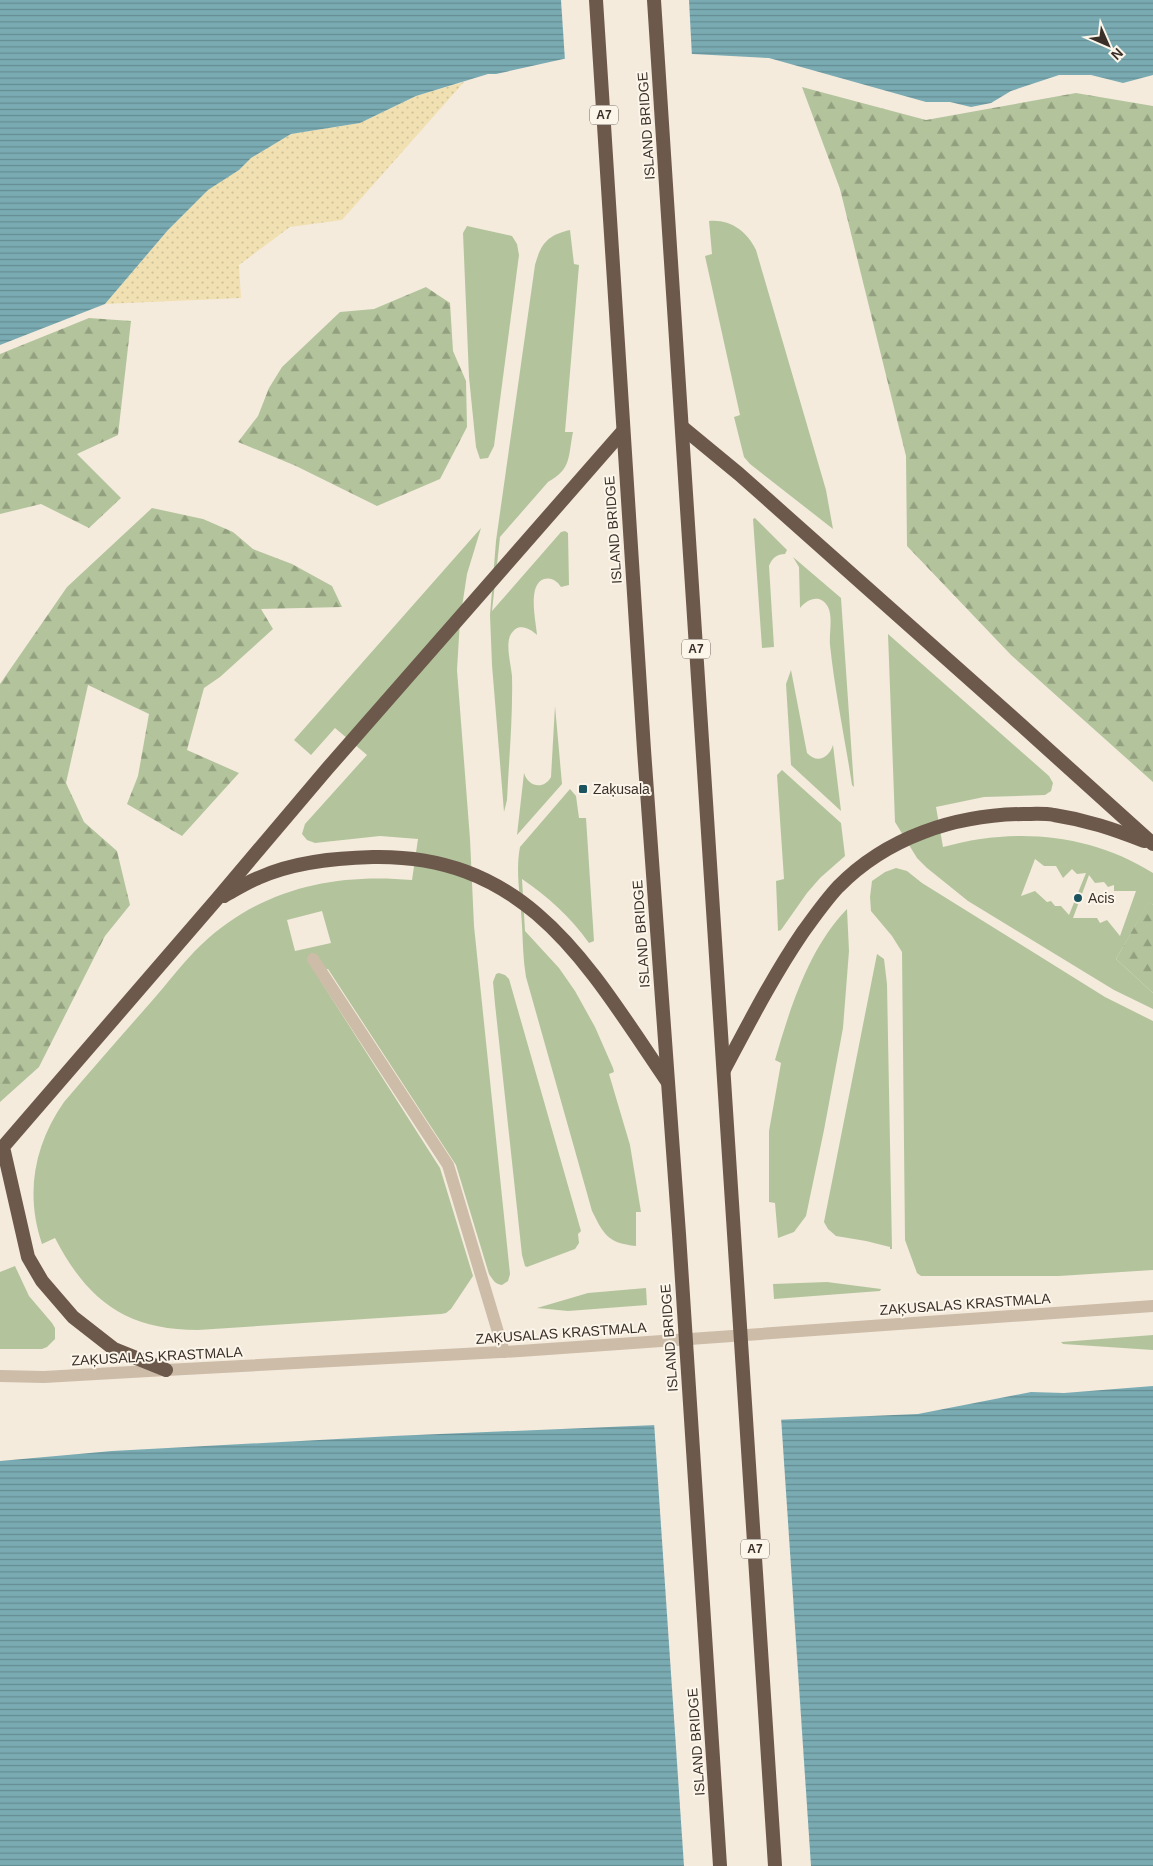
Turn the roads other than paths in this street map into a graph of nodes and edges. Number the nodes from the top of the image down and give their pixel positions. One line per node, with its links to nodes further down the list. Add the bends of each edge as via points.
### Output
1 (596, 0): 4 (highway, ISLAND BRIDGE / A7)
2 (654, 0): 3 (highway, ISLAND BRIDGE / A7)
3 (682, 427): 5 (highway, via 740,474); 8 (highway, ISLAND BRIDGE / A7)
4 (623, 431): 6 (highway, via 327,769); 9 (highway, ISLAND BRIDGE / A7)
5 (1153, 844): 8 (highway, via 1095,822 1051,814 1006,814 962,820 916,835 882,853 838,887 769,986)
6 (217, 900): 9 (highway, via 258,877 299,864 352,858 395,857 432,862 483,879 512,894 538,914 578,954); 10 (highway)
7 (313, 959): 12 (street, via 448,1165)
8 (724, 1070): 16 (highway, ISLAND BRIDGE / A7)
9 (668, 1082): 15 (highway, ISLAND BRIDGE / A7)
10 (1, 1149): 13 (highway, via 28,1257 42,1281 73,1317 114,1348)
11 (1153, 1306): 12 (street, ZAĶUSALAS KRASTMALA)
12 (504, 1352): 13 (street, ZAĶUSALAS KRASTMALA)
13 (166, 1370): 14 (street, ZAĶUSALAS KRASTMALA, via 44,1377)
14 (0, 1376)
15 (720, 1866)
16 (776, 1866)

